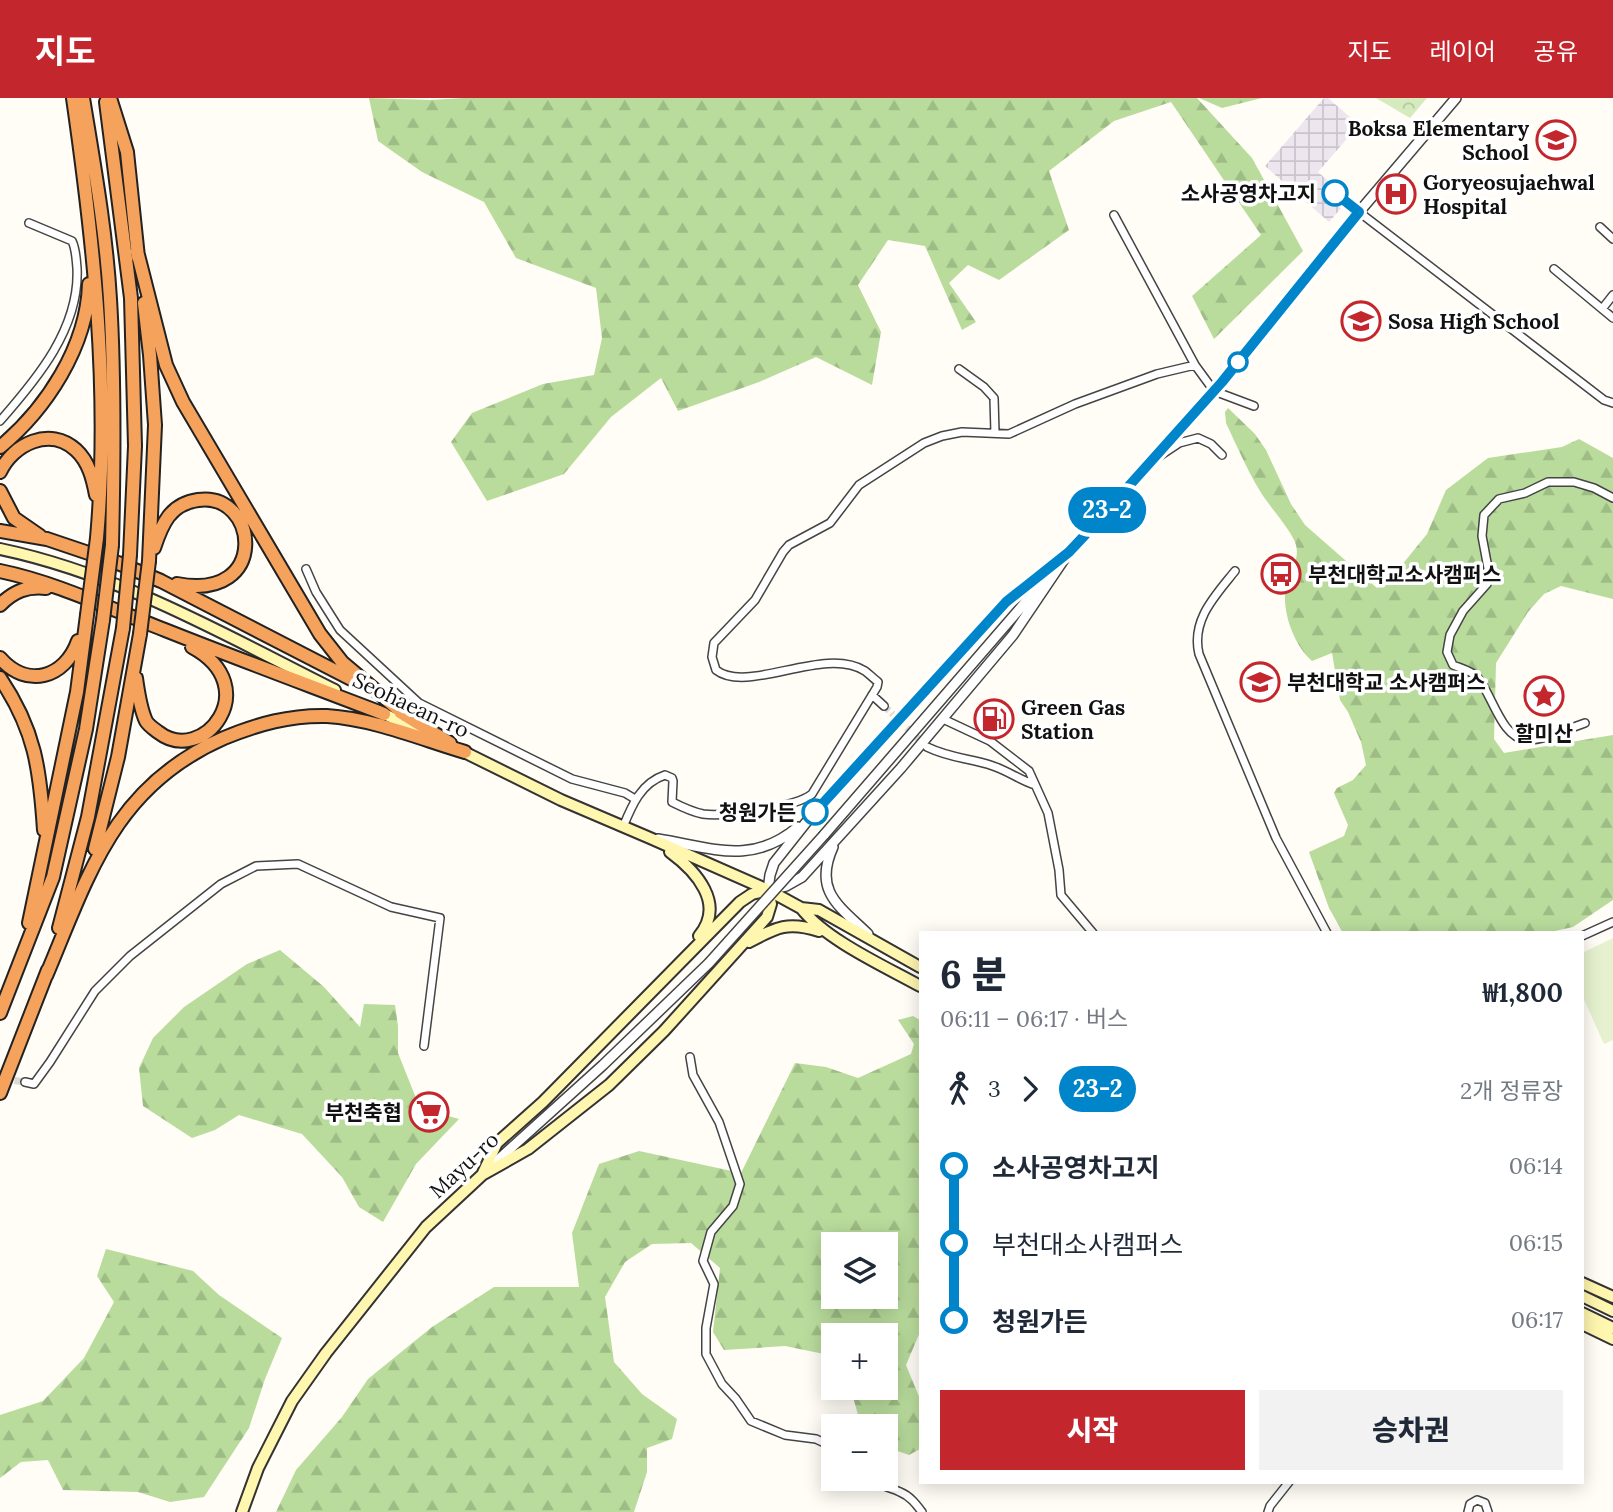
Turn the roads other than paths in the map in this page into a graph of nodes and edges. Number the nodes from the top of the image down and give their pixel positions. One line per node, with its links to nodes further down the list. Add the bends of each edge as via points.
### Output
1 (73, 98): 7 (highway)
2 (83, 98): 71 (highway, bridge, via 110,298 112,545 69,814 53,877)
3 (108, 98): 11 (highway, via 127,152); 74 (highway, bridge, via 132,322 135,446 130,555 123,628 88,817)
4 (1456, 98): 5 (street)
5 (1359, 212): 18 (street); 19 (street, via 1604,401)
6 (1114, 215): 16 (street)
7 (90, 217): 23 (highway, via 88,293 81,327 54,388 32,418); 30 (highway, via 101,408)
8 (30, 222): 21 (street, via 72,241 77,282 65,330 52,355)
9 (1600, 227): 10 (street)
10 (1613, 239)
11 (137, 251): 34 (highway, via 155,425); 49 (highway, via 166,365 183,402 320,634 342,662)
12 (1554, 269): 14 (street)
13 (1613, 295): 14 (street)
14 (1602, 309): 15 (street)
15 (1613, 318)
16 (1195, 365): 18 (street); 22 (street, via 1075,404 1009,434)
17 (959, 369): 22 (street, via 994,398)
18 (1214, 391): 20 (street); 25 (street)
19 (1613, 403)
20 (1254, 406)
21 (0, 421)
22 (995, 433): 46 (street, via 942,436 859,485 830,523 789,545 759,594 719,636 712,650 716,670 734,678 804,666 863,670 877,682)
23 (0, 447)
24 (1222, 455): 25 (street, via 1203,439 1193,438)
25 (1149, 464): 33 (street)
26 (0, 472): 30 (highway, via 22,446 43,439 66,443 86,461 94,480)
27 (0, 491): 31 (highway, via 14,517)
28 (1613, 498): 51 (street, via 1574,482 1548,482 1499,499 1484,514 1488,584 1463,611 1447,652 1453,665 1476,675 1516,737 1539,738)
29 (0, 531): 31 (highway)
30 (98, 533): 41 (highway, bridge)
31 (47, 539): 38 (highway)
32 (0, 549): 48 (main road, Seohaean-ro, via 122,586)
33 (1069, 552): 50 (street, via 1013,635); 56 (street, via 1006,602); 61 (street, Mayu-ro, bridge)
34 (149, 561): 38 (highway, via 162,524 172,510 189,501 221,502 238,518 246,550 234,573 195,587); 44 (highway, bridge)
35 (306, 569): 55 (street, via 340,630 419,703 572,779)
36 (0, 571): 39 (highway)
37 (1235, 571): 66 (street, via 1200,620 1199,654 1276,838)
38 (160, 581): 49 (highway, via 332,667)
39 (72, 591): 40 (highway, via 29,587); 42 (highway)
40 (0, 605)
41 (87, 614): 43 (highway, via 74,653 56,671 22,674); 60 (highway, via 77,692)
42 (161, 629): 44 (highway, via 198,650 219,670 227,696 218,722 196,738 163,736 147,722); 48 (highway)
43 (0, 658)
44 (135, 668): 62 (highway, via 100,835)
45 (0, 678): 60 (highway, via 16,701 36,758)
46 (872, 695): 47 (street); 55 (street, via 803,800 722,816 701,814 672,802 673,781 665,775)
47 (884, 706)
48 (384, 714): 53 (main road, Seohaean-ro)
49 (406, 716): 53 (highway)
50 (943, 719): 54 (street, via 990,741 1029,771); 59 (street)
51 (1585, 723)
52 (928, 747): 54 (street, via 946,756 994,766)
53 (465, 752): 57 (main road, Seohaean-ro); 62 (highway, via 358,720 329,716 300,716 245,730 206,747 145,790 115,826)
54 (1035, 785): 65 (street, via 1048,813 1061,895)
55 (635, 799): 57 (street)
56 (812, 815): 58 (street, via 785,837 758,850 731,851); 61 (street, via 774,863)
57 (623, 827): 58 (main road, Seohaean-ro)
58 (650, 838): 61 (main road, Seohaean-ro); 73 (main road, via 693,871 708,897 709,919 703,932)
59 (837, 839): 61 (street, via 802,877); 70 (street, via 825,874 827,890)
60 (44, 844): 71 (highway)
61 (771, 892): 63 (main road, Seohaean-ro); 69 (main road, via 767,917); 73 (main road, via 752,894 740,902); 81 (street, Mayu-ro, bridge, via 709,963)
62 (78, 899): 74 (highway)
63 (802, 908): 67 (main road, Seohaean-ro); 70 (main road, Seohaean-ro, via 819,910)
64 (1613, 922): 68 (street)
65 (1091, 931)
66 (1326, 931)
67 (830, 934): 69 (main road, via 788,925); 75 (main road, Seohaean-ro)
68 (1584, 935)
69 (743, 945): 81 (main road, via 609,1085 528,1149)
70 (881, 947): 72 (main road, Seohaean-ro)
71 (21, 961): 76 (highway)
72 (919, 966)
73 (667, 974): 81 (main road, via 498,1143)
74 (46, 976): 80 (highway)
75 (919, 985)
76 (0, 1013)
77 (424, 1046): 79 (street, via 440,918 391,907 298,864 256,866 221,884 130,956 95,991 34,1084)
78 (690, 1057): 90 (street, via 693,1075 719,1122 740,1184 733,1206 712,1232 703,1261 714,1284 706,1354 751,1421 785,1435)
79 (25, 1082)
80 (0, 1093)
81 (482, 1175): 93 (main road, Mayu-ro, via 426,1227 326,1353 292,1401)
82 (1584, 1284): 84 (main road)
83 (1584, 1297): 85 (main road)
84 (1613, 1297)
85 (1613, 1311)
86 (1584, 1314): 88 (main road)
87 (1584, 1325): 89 (main road)
88 (1613, 1328)
89 (1613, 1339)
90 (821, 1441)
91 (1287, 1484): 95 (street)
92 (898, 1491): 94 (street)
93 (242, 1512)
94 (922, 1512)
95 (1268, 1512)
96 (1468, 1512): 97 (street, via 1477,1500 1485,1503)
97 (1488, 1512)

